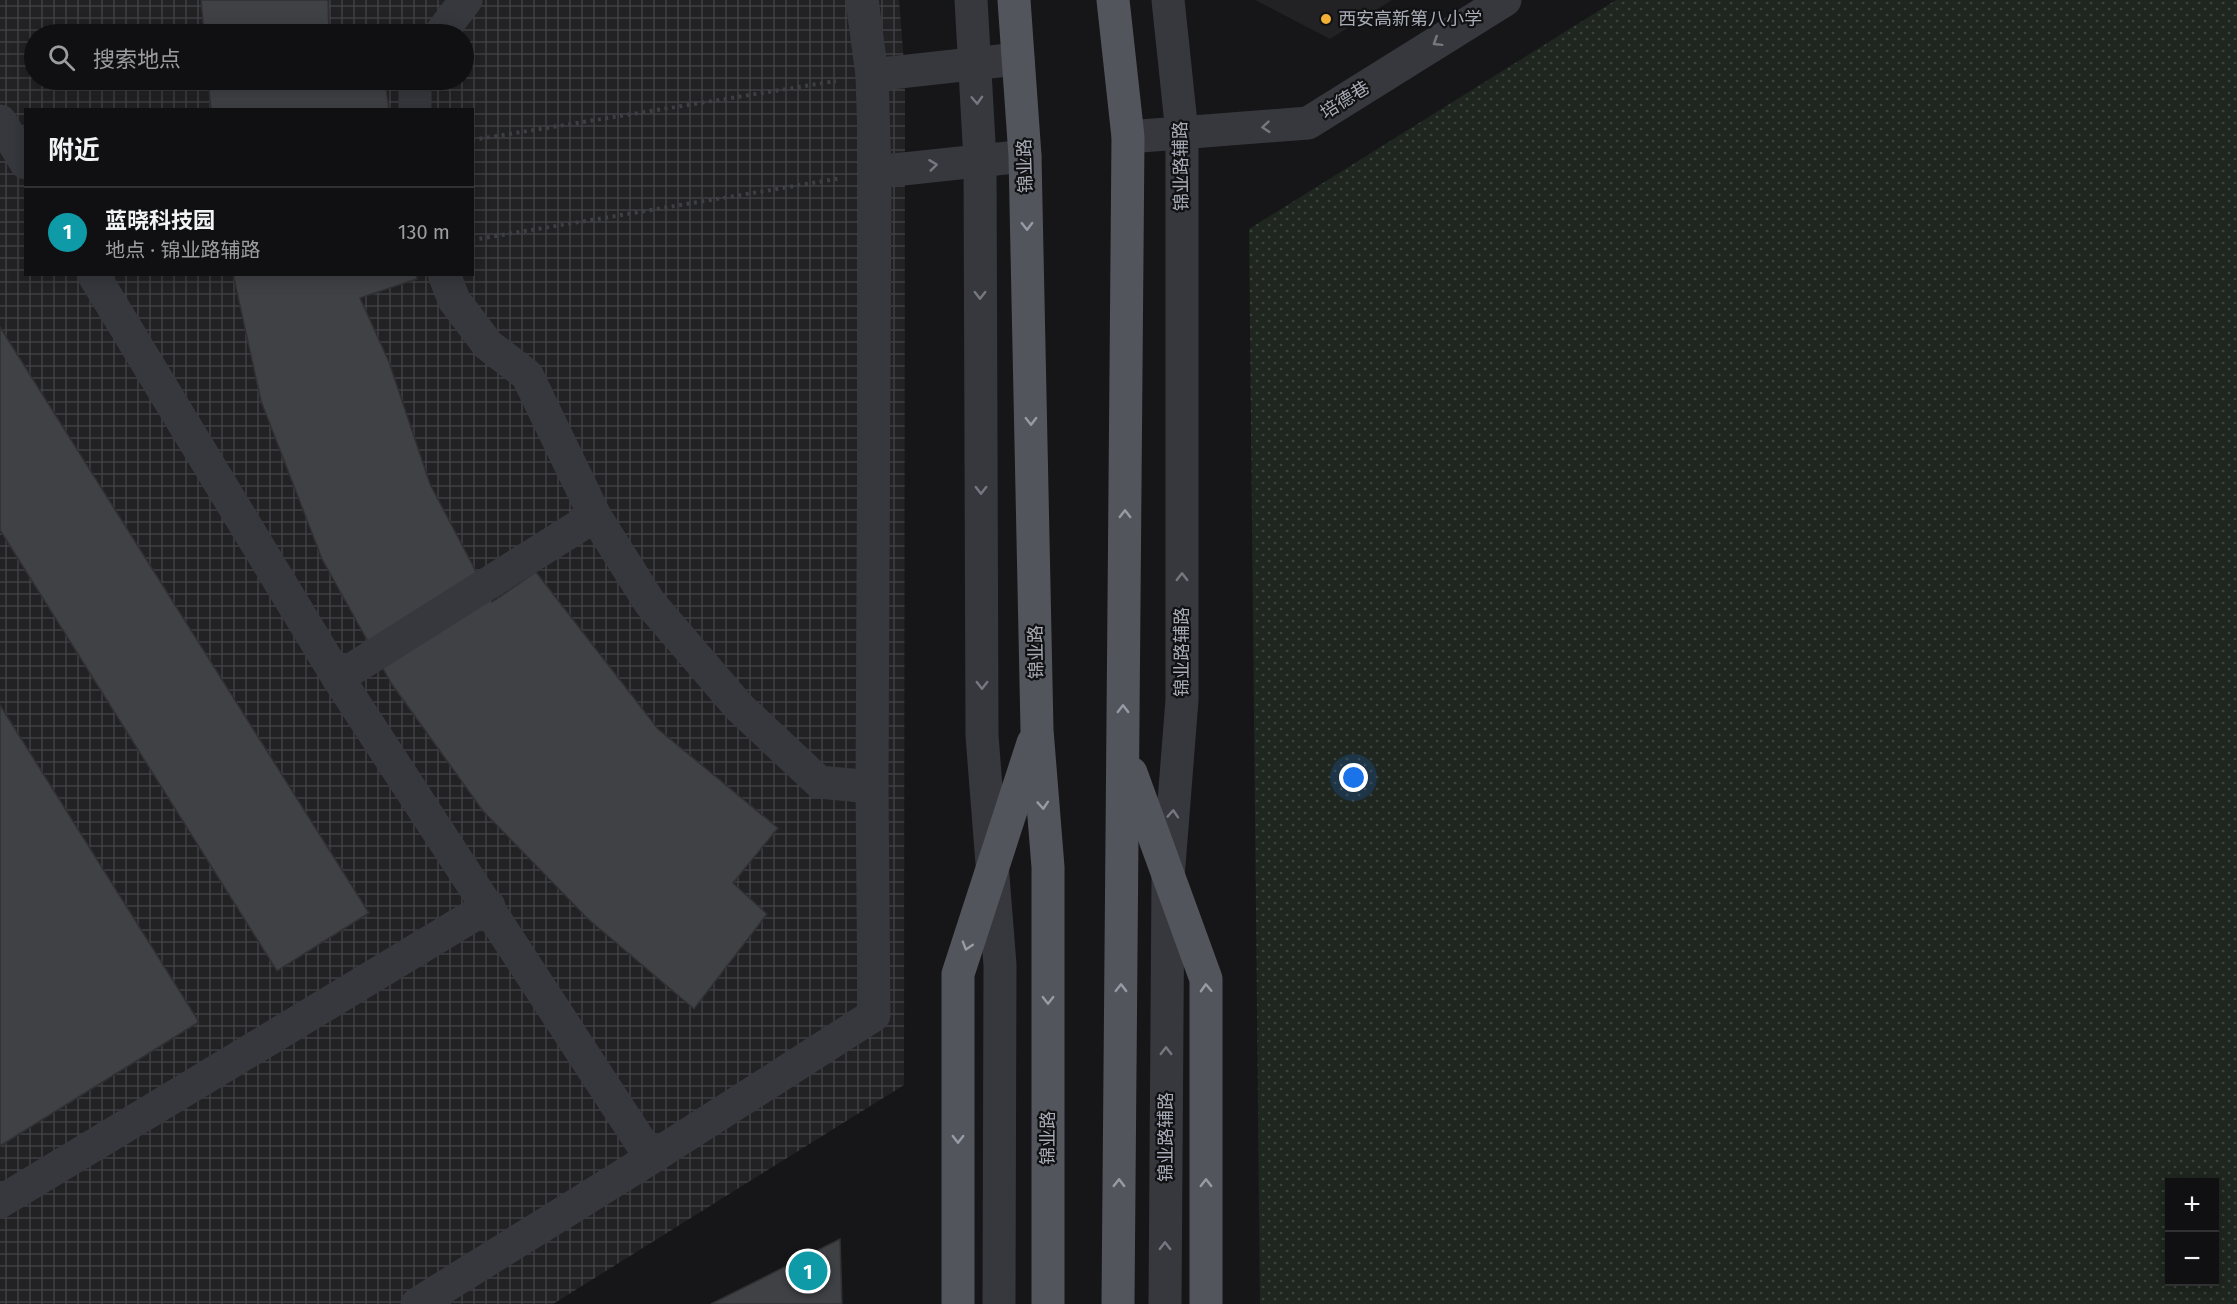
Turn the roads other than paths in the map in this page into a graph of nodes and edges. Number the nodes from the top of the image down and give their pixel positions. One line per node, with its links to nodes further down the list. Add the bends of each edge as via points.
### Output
1 (466, 0): 8 (street)
2 (862, 0): 11 (street)
3 (971, 0): 10 (street)
4 (1014, 0): 9 (main road, 锦业路)
5 (1113, 0): 16 (main road)
6 (1168, 0): 15 (street, 锦业路辅路)
7 (1505, 0): 15 (street, 培德巷, one-way to 15, via 1308,123)
8 (448, 24)
9 (1018, 59): 10 (street); 17 (main road, 锦业路)
10 (975, 63): 11 (street); 19 (street, one-way to 19)
11 (872, 75): 20 (street)
12 (415, 90): 13 (street)
13 (415, 108)
14 (0, 122): 18 (street)
15 (1182, 133): 16 (street, 培德巷); 29 (street, 锦业路辅路, one-way to 15, via 1182,700)
16 (1128, 137): 26 (main road, one-way to 16)
17 (1025, 156): 19 (street); 25 (main road, 锦业路, one-way to 25)
18 (24, 160)
19 (980, 160): 20 (street, one-way to 19); 28 (street, one-way to 28, via 982,736)
20 (875, 172): 27 (street)
21 (94, 276): 24 (street)
22 (445, 276): 23 (street, via 454,300 488,345 527,375)
23 (595, 516): 24 (street); 27 (street, via 650,603 739,707 819,782)
24 (338, 678): 30 (street)
25 (1038, 730): 28 (main road); 36 (main road, 锦业路, one-way to 36, via 1048,867)
26 (1123, 750): 29 (main road); 37 (main road, one-way to 26)
27 (872, 787): 31 (street, via 874,1015)
28 (992, 866): 34 (main road, one-way to 34, via 958,974); 35 (street, via 1000,965)
29 (1168, 878): 38 (street, 锦业路辅路, one-way to 29); 39 (main road, one-way to 29, via 1206,979)
30 (489, 906): 31 (street); 32 (street)
31 (651, 1158): 33 (street)
32 (0, 1202)
33 (417, 1304)
34 (958, 1304)
35 (999, 1304)
36 (1048, 1304)
37 (1118, 1304)
38 (1165, 1304)
39 (1206, 1304)

